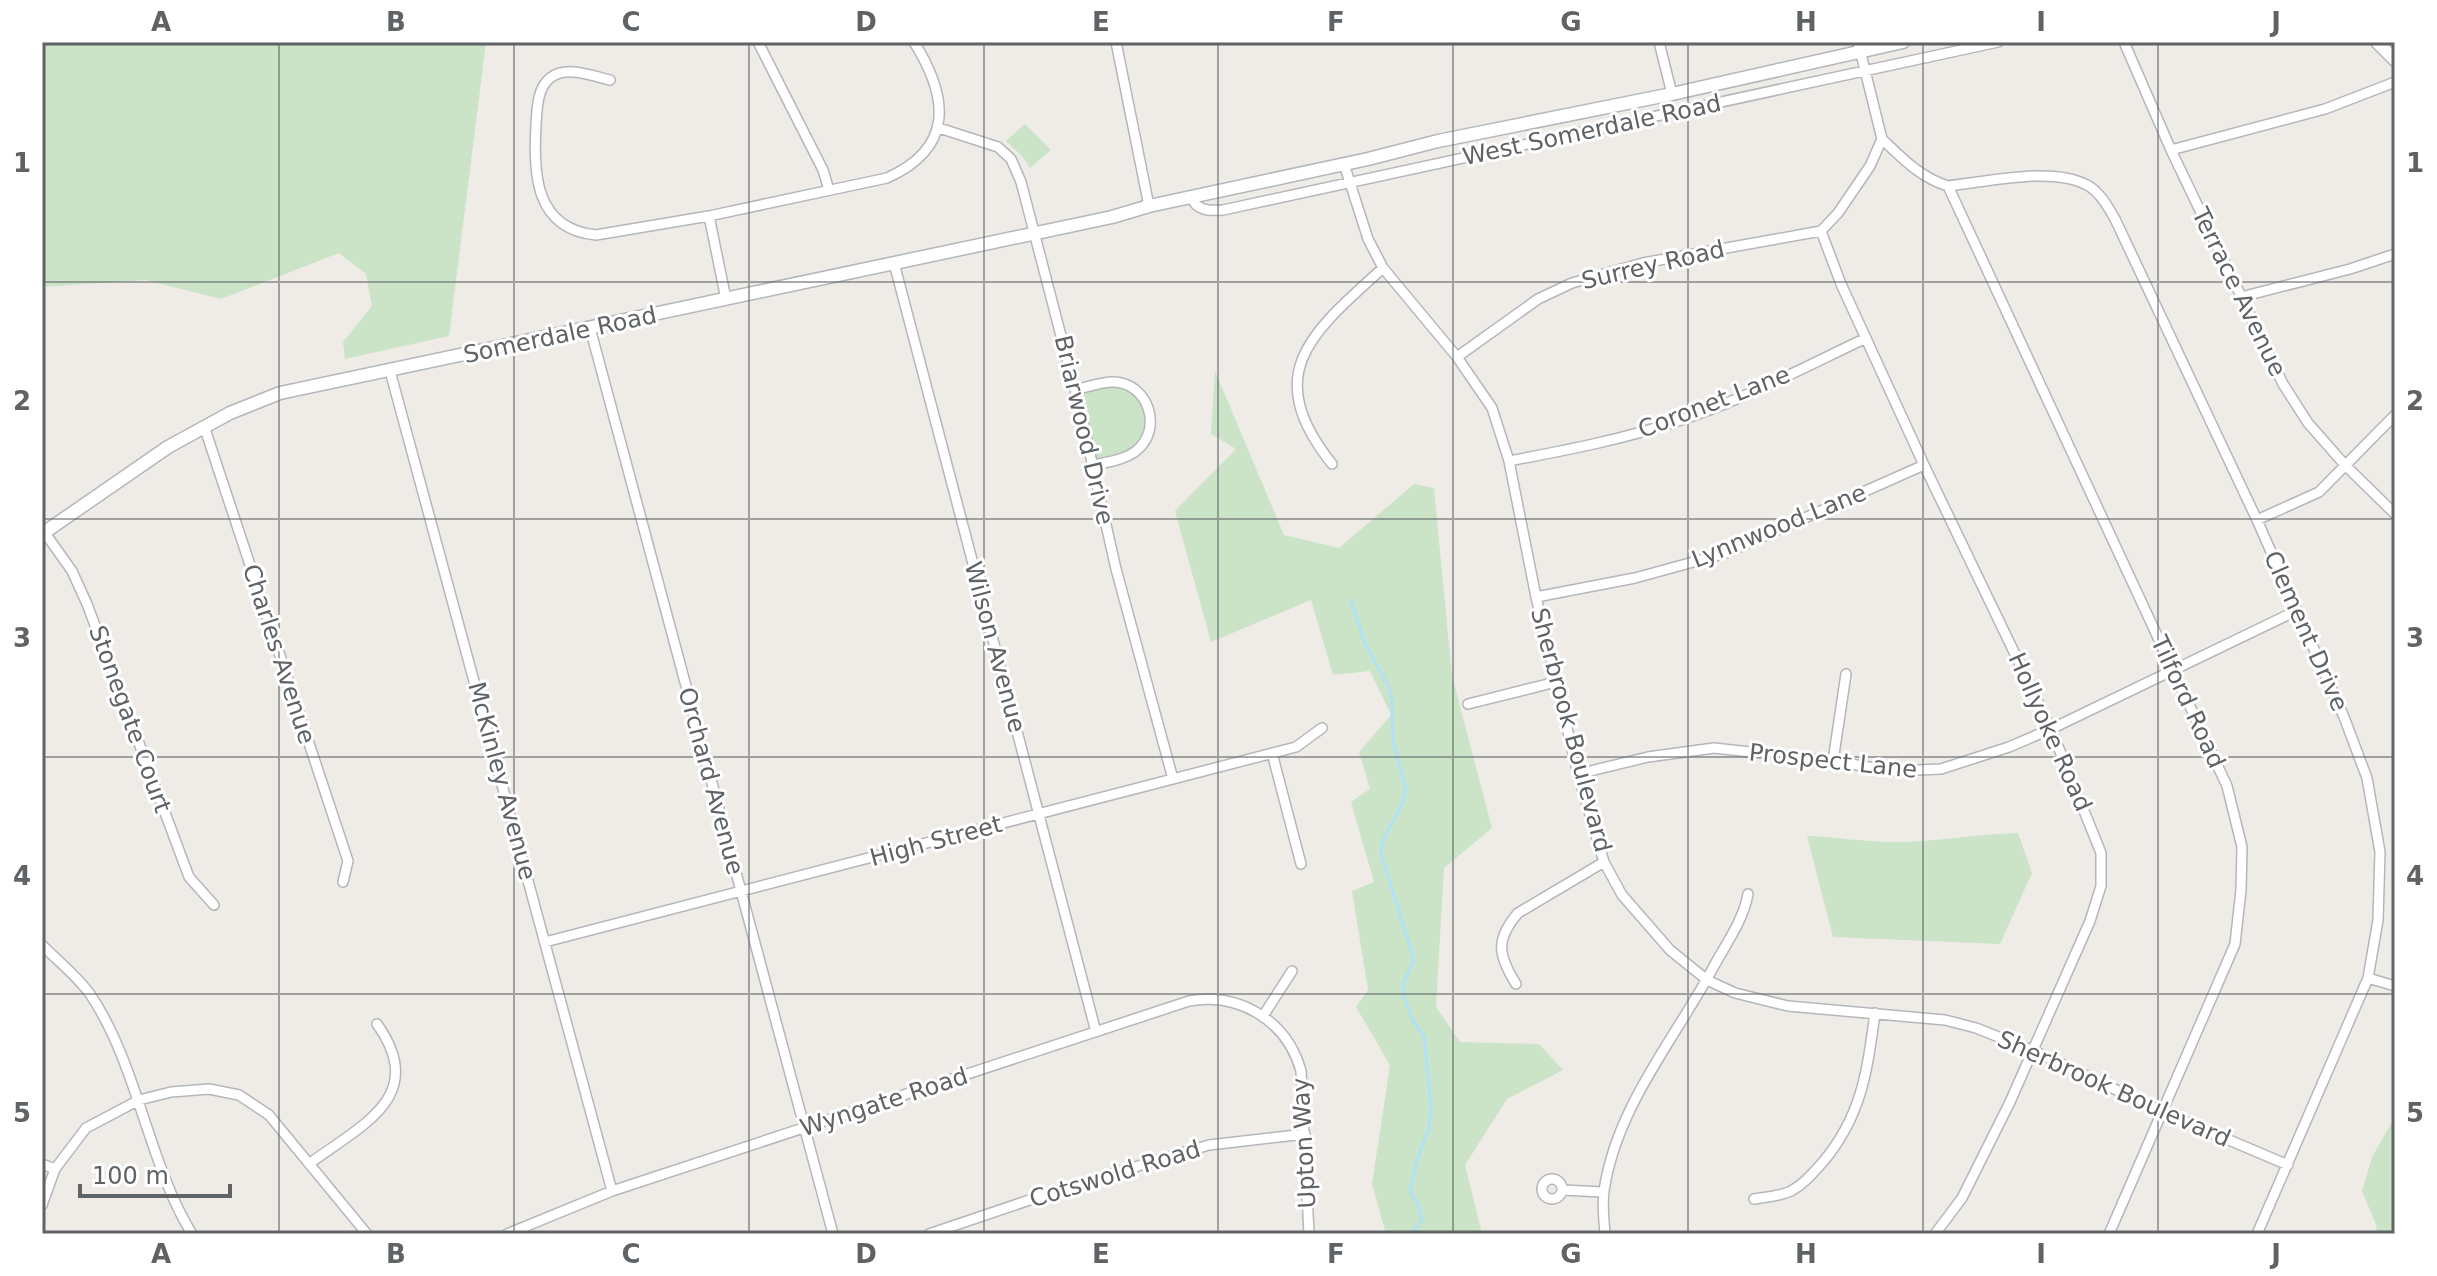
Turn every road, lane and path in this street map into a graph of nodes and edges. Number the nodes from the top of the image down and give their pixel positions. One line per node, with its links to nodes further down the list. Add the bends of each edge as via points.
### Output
1 (758, 42): 21 (street)
2 (914, 42): 15 (street, via 934,84)
3 (1116, 42): 23 (street)
4 (1659, 42): 14 (street)
5 (1903, 42): 9 (main road, West Somerdale Road)
6 (1998, 42): 11 (street, West Somerdale Road)
7 (2124, 42): 17 (street, Terrace Avenue)
8 (2377, 42): 10 (main road)
9 (1859, 46): 11 (street); 14 (main road, West Somerdale Road)
10 (2395, 60)
11 (1865, 70): 16 (street); 19 (street, West Somerdale Road)
12 (610, 80): 24 (street, via 565,72 543,86 535,172 549,210 578,233 596,235)
13 (2395, 82): 17 (street, via 2325,109)
14 (1672, 94): 18 (main road, West Somerdale Road)
15 (939, 128): 21 (street, via 909,168); 27 (street, Briarwood Drive, via 998,147 1011,159)
16 (1882, 139): 20 (street, via 1922,174); 26 (street, via 1862,178)
17 (2171, 150): 31 (street, Terrace Avenue)
18 (1344, 164): 19 (street, Sherbrook Boulevard); 22 (main road, West Somerdale Road)
19 (1349, 181): 22 (street, West Somerdale Road, via 1223,210 1208,211); 30 (street, Sherbrook Boulevard)
20 (1948, 186): 46 (street, Clement Drive, via 2049,176 2090,186 2102,198); 50 (street, Tilford Road)
21 (829, 190): 24 (street)
22 (1191, 196): 23 (main road, West Somerdale Road)
23 (1149, 206): 25 (main road, West Somerdale Road)
24 (709, 216): 32 (street)
25 (1112, 217): 27 (main road, Somerdale Road)
26 (1821, 231): 34 (street, Hollyoke Road); 35 (street, Surrey Road, via 1643,263 1572,283 1538,299)
27 (1036, 233): 29 (main road, Somerdale Road); 37 (street, Briarwood Drive)
28 (2395, 254): 31 (street)
29 (894, 263): 32 (main road, Somerdale Road); 60 (street, Wilson Avenue)
30 (1383, 268): 35 (street, Sherbrook Boulevard); 41 (street, via 1344,302 1300,360 1295,384 1300,410 1311,437)
31 (2241, 297): 44 (street, Terrace Avenue, via 2283,384)
32 (726, 299): 33 (main road, Somerdale Road)
33 (590, 328): 36 (main road, Somerdale Road); 64 (street, Orchard Avenue)
34 (1866, 338): 40 (street, Coronet Lane, via 1682,420); 43 (street, Hollyoke Road)
35 (1457, 357): 40 (street, Sherbrook Boulevard, via 1492,408)
36 (390, 371): 39 (main road, Somerdale Road, via 280,393); 67 (street, McKinley Avenue)
37 (1075, 390): 42 (street, Briarwood Drive); 42 (street, via 1115,381 1139,392 1150,412 1150,432 1140,447 1119,460)
38 (2395, 415): 44 (street)
39 (204, 426): 47 (main road, Somerdale Road); 63 (street, Charles Avenue, via 348,861)
40 (1509, 461): 48 (street, Sherbrook Boulevard)
41 (1332, 464)
42 (1093, 465): 59 (street, Briarwood Drive)
43 (1924, 465): 48 (street, Lynnwood Lane, via 1726,553); 55 (street, Hollyoke Road)
44 (2345, 465): 45 (street, Terrace Avenue); 46 (street, via 2326,487)
45 (2395, 514)
46 (2257, 520): 49 (street, Clement Drive)
47 (43, 534): 66 (street, Stonegate Court, via 72,571 87,604 189,877)
48 (1536, 597): 52 (street, Sherbrook Boulevard)
49 (2296, 611): 50 (street, Prospect Lane); 70 (street, Clement Drive, via 2367,778 2380,852 2378,920)
50 (2173, 671): 55 (street, Prospect Lane); 80 (street, Tilford Road, via 2227,786 2242,847 2235,944)
51 (1846, 674): 57 (street)
52 (1556, 682): 53 (street); 58 (street, Sherbrook Boulevard)
53 (1468, 704)
54 (1322, 728): 56 (street, High Street, via 1296,747)
55 (2051, 729): 57 (street, Prospect Lane, via 1941,769 1893,771); 78 (street, Hollyoke Road, via 2101,853 2101,886)
56 (1272, 753): 59 (street, High Street); 62 (street)
57 (1833, 761): 58 (street, Prospect Lane, via 1714,748)
58 (1578, 774): 61 (street, Sherbrook Boulevard)
59 (1173, 779): 60 (street, High Street)
60 (1038, 814): 64 (street, High Street); 77 (street, Wilson Avenue)
61 (1604, 862): 71 (street, Sherbrook Boulevard, via 1641,917); 72 (street, via 1518,913 1509,924 1501,941)
62 (1301, 864)
63 (343, 882)
64 (741, 892): 67 (street, High Street); 81 (street, Orchard Avenue)
65 (1748, 894): 71 (street, via 1745,912)
66 (214, 905)
67 (545, 942): 88 (street, McKinley Avenue)
68 (42, 945): 79 (street, via 99,1008)
69 (1292, 971): 75 (street)
70 (2368, 978): 73 (street); 85 (street, Clement Drive)
71 (1707, 980): 74 (street, Sherbrook Boulevard, via 1788,1006); 89 (street, via 1638,1093 1620,1130)
72 (1516, 984)
73 (2395, 986)
74 (1875, 1013): 78 (street, Sherbrook Boulevard, via 1945,1020); 90 (street, via 1867,1077 1855,1115 1836,1146 1809,1178 1788,1192)
75 (1263, 1016): 77 (street, Wyngate Road, via 1230,1001 1205,998); 82 (street, Upton Way, via 1297,1057)
76 (377, 1024): 84 (street, via 397,1065 391,1095 380,1110)
77 (1096, 1032): 81 (street, Wyngate Road)
78 (2034, 1051): 80 (street, Sherbrook Boulevard); 99 (street, Hollyoke Road, via 1962,1198)
79 (139, 1100): 84 (street, via 209,1089 239,1095 269,1115); 86 (street, via 86,1128); 92 (street)
80 (2163, 1112): 85 (street, Sherbrook Boulevard); 100 (street, Tilford Road)
81 (804, 1128): 88 (street, Wyngate Road); 95 (street, Orchard Avenue)
82 (1305, 1134): 96 (street, Cotswold Road, via 1209,1145); 97 (street, Upton Way)
83 (42, 1164): 86 (street)
84 (309, 1164): 93 (street)
85 (2288, 1165): 101 (street, Clement Drive)
86 (55, 1169): 91 (street)
87 (1562, 1190): 89 (street)
88 (612, 1191): 94 (street, Wyngate Road)
89 (1603, 1192): 98 (street)
90 (1754, 1199)
91 (42, 1205)
92 (192, 1234)
93 (367, 1234)
94 (507, 1234)
95 (833, 1234)
96 (929, 1234)
97 (1309, 1234)
98 (1605, 1234)
99 (1935, 1234)
100 (2109, 1234)
101 (2257, 1234)

